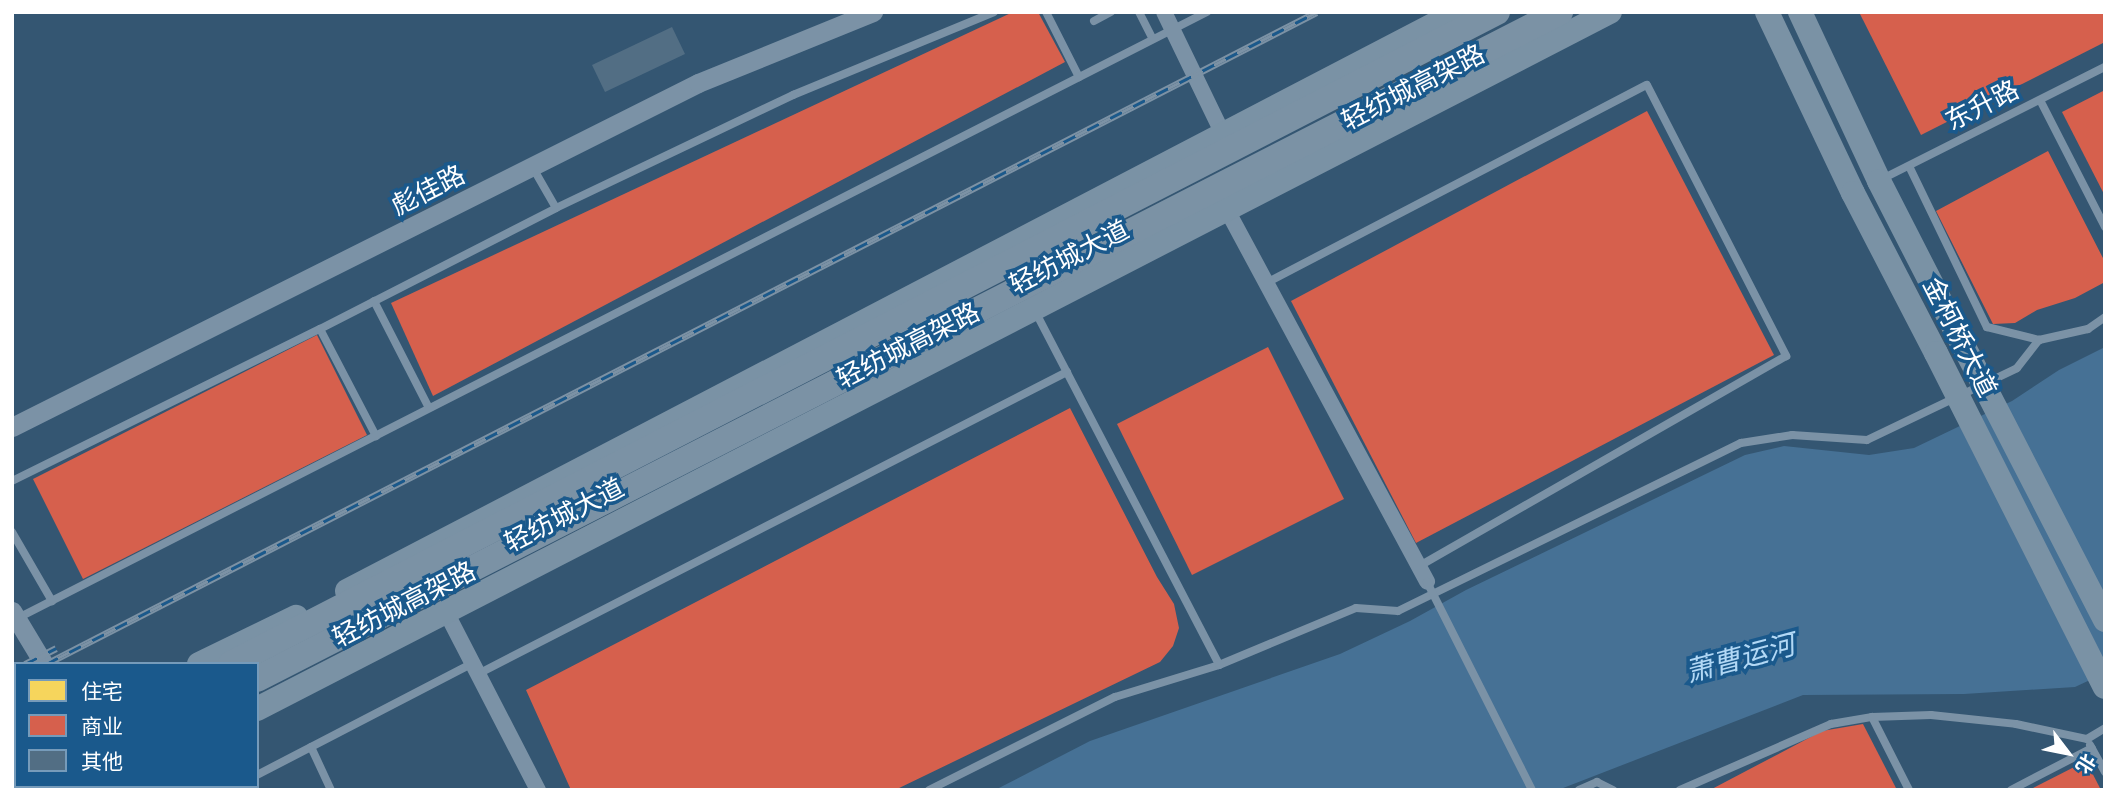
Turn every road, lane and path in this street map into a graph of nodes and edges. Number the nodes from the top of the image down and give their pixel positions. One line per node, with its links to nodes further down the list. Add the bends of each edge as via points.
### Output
1 (873, 12): 22 (street, 彪佳路, via 698,83)
2 (993, 12): 25 (lane, via 793,95)
3 (1046, 12): 19 (lane)
4 (1111, 12): 15 (lane)
5 (1139, 12): 17 (lane)
6 (1164, 12): 16 (street)
7 (1207, 12): 14 (lane)
8 (1458, 12): 21 (main road, 轻纺城大道)
9 (1497, 12): 48 (highway, 轻纺城高架路)
10 (1560, 12): 51 (highway, 轻纺城高架路)
11 (1609, 12): 26 (main road, 轻纺城大道)
12 (1767, 12): 52 (main road, 金柯桥大道, bridge, via 1853,193)
13 (1800, 12): 24 (main road, 金柯桥大道)
14 (1189, 16): 16 (lane)
15 (1094, 21)
16 (1172, 29): 17 (lane); 21 (street)
17 (1153, 39): 19 (lane)
18 (2105, 67): 20 (lane, 东升路)
19 (1079, 77): 35 (lane)
20 (2040, 100): 23 (lane, 东升路); 27 (lane)
21 (1223, 134): 47 (main road, 轻纺城大道)
22 (533, 166): 25 (lane); 36 (street, 彪佳路)
23 (1909, 166): 24 (lane, 东升路); 33 (lane, via 1987,327)
24 (1879, 181): 45 (main road, 金柯桥大道, bridge)
25 (556, 208): 29 (lane)
26 (1227, 209): 28 (street); 30 (main road, 轻纺城大道)
27 (2105, 227)
28 (1266, 283): 40 (street); 40 (lane, via 1647,85 1786,356)
29 (374, 301): 32 (lane); 35 (lane)
30 (1034, 309): 34 (lane); 43 (main road, 轻纺城大道)
31 (2105, 317): 33 (lane, via 2088,329)
32 (320, 329): 37 (lane); 38 (lane)
33 (2039, 340): 49 (lane, via 2017,368 1867,440 1792,435 1741,443 1398,611 1356,608)
34 (1067, 372): 49 (lane); 50 (lane)
35 (429, 408): 37 (lane)
36 (12, 427)
37 (376, 436): 42 (lane)
38 (12, 481)
39 (12, 532): 42 (lane)
40 (1419, 566): 41 (street)
41 (1427, 582): 64 (lane, bridge)
42 (52, 601): 44 (lane)
43 (445, 610): 50 (street); 53 (main road, 轻纺城大道)
44 (15, 614): 46 (street)
45 (2105, 620)
46 (43, 662)
47 (203, 662)
48 (235, 662)
49 (1219, 665): 63 (lane, via 1115,697)
50 (475, 668): 57 (lane); 62 (street)
51 (259, 678)
52 (2105, 687)
53 (259, 708)
54 (1872, 717): 56 (lane, via 1931,715 2016,724); 67 (lane, via 1831,724); 68 (lane)
55 (2105, 728): 56 (lane)
56 (2087, 739): 58 (lane)
57 (311, 747): 60 (lane); 61 (lane)
58 (2092, 748): 59 (lane); 69 (lane)
59 (2105, 772)
60 (259, 774)
61 (331, 790)
62 (538, 790)
63 (929, 790)
64 (1532, 790)
65 (1579, 790): 66 (lane, via 1597,782)
66 (1613, 790)
67 (1680, 790)
68 (1909, 790)
69 (2011, 790)

